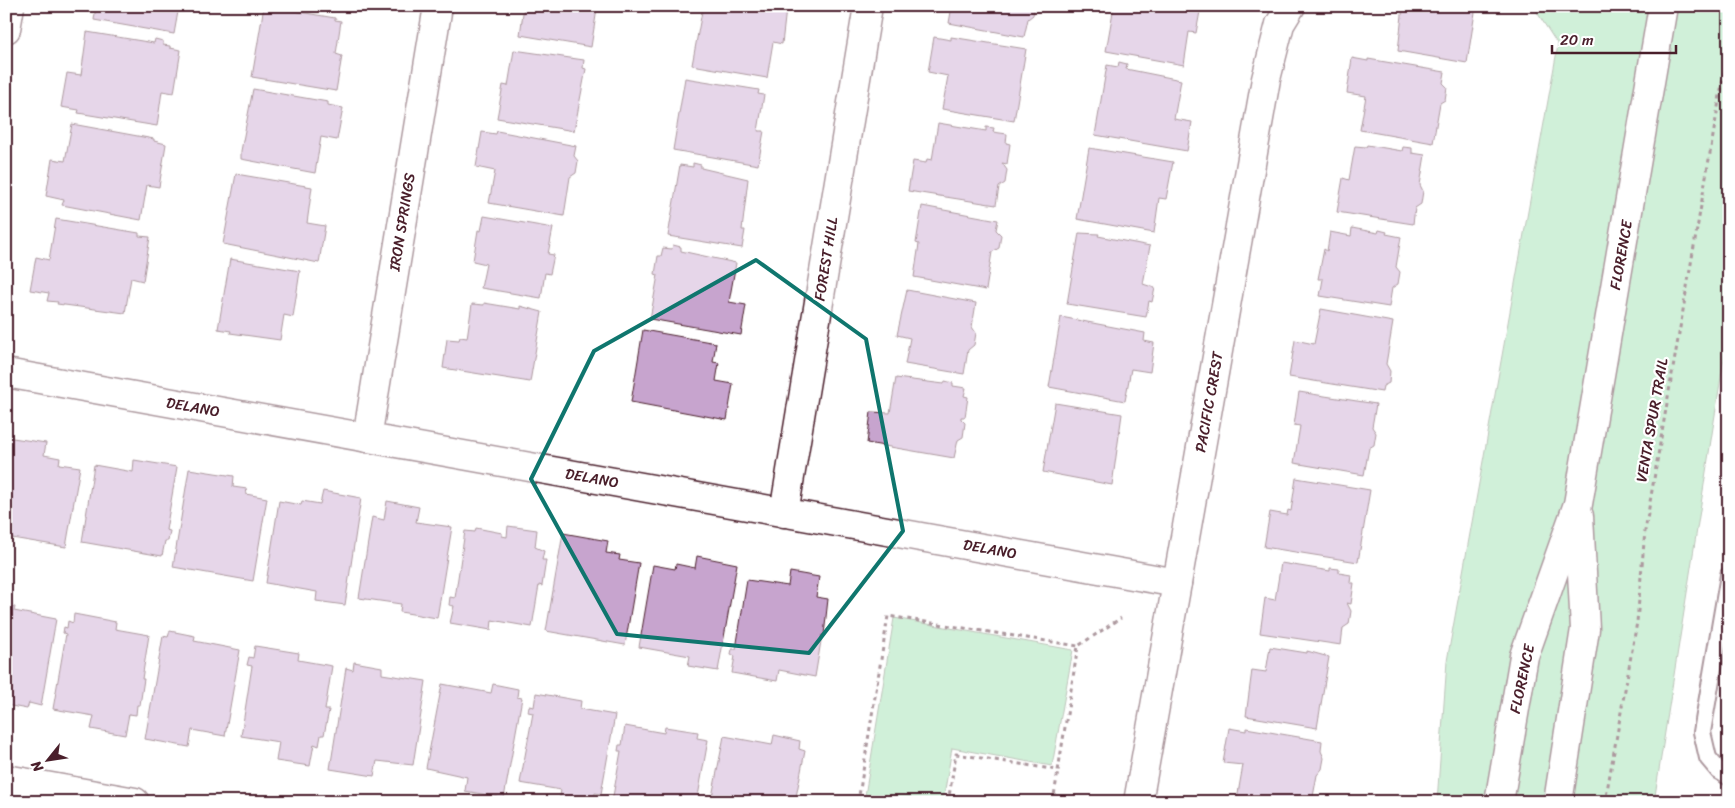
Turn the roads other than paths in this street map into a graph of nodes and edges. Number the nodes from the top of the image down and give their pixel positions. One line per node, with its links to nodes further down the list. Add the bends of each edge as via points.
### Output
1 (10, 6): 6 (street)
2 (438, 6): 8 (street, IRON SPRINGS)
3 (868, 6): 10 (street, FOREST HILL)
4 (1291, 6): 12 (street, PACIFIC CREST, via 1280,24 1266,79)
5 (1663, 6): 9 (street, FLORENCE)
6 (6, 29)
7 (6, 373): 8 (street, DELANO)
8 (366, 438): 10 (street, DELANO)
9 (1578, 504): 17 (street, FLORENCE, via 1524,656); 18 (street, FLORENCE, via 1586,629)
10 (784, 513): 12 (street, DELANO)
11 (1729, 575): 13 (lane, via 1702,732 1708,758)
12 (1177, 583): 16 (street, PACIFIC CREST)
13 (1729, 777)
14 (6, 779): 15 (street)
15 (135, 802)
16 (1138, 802)
17 (1499, 802)
18 (1558, 802)

